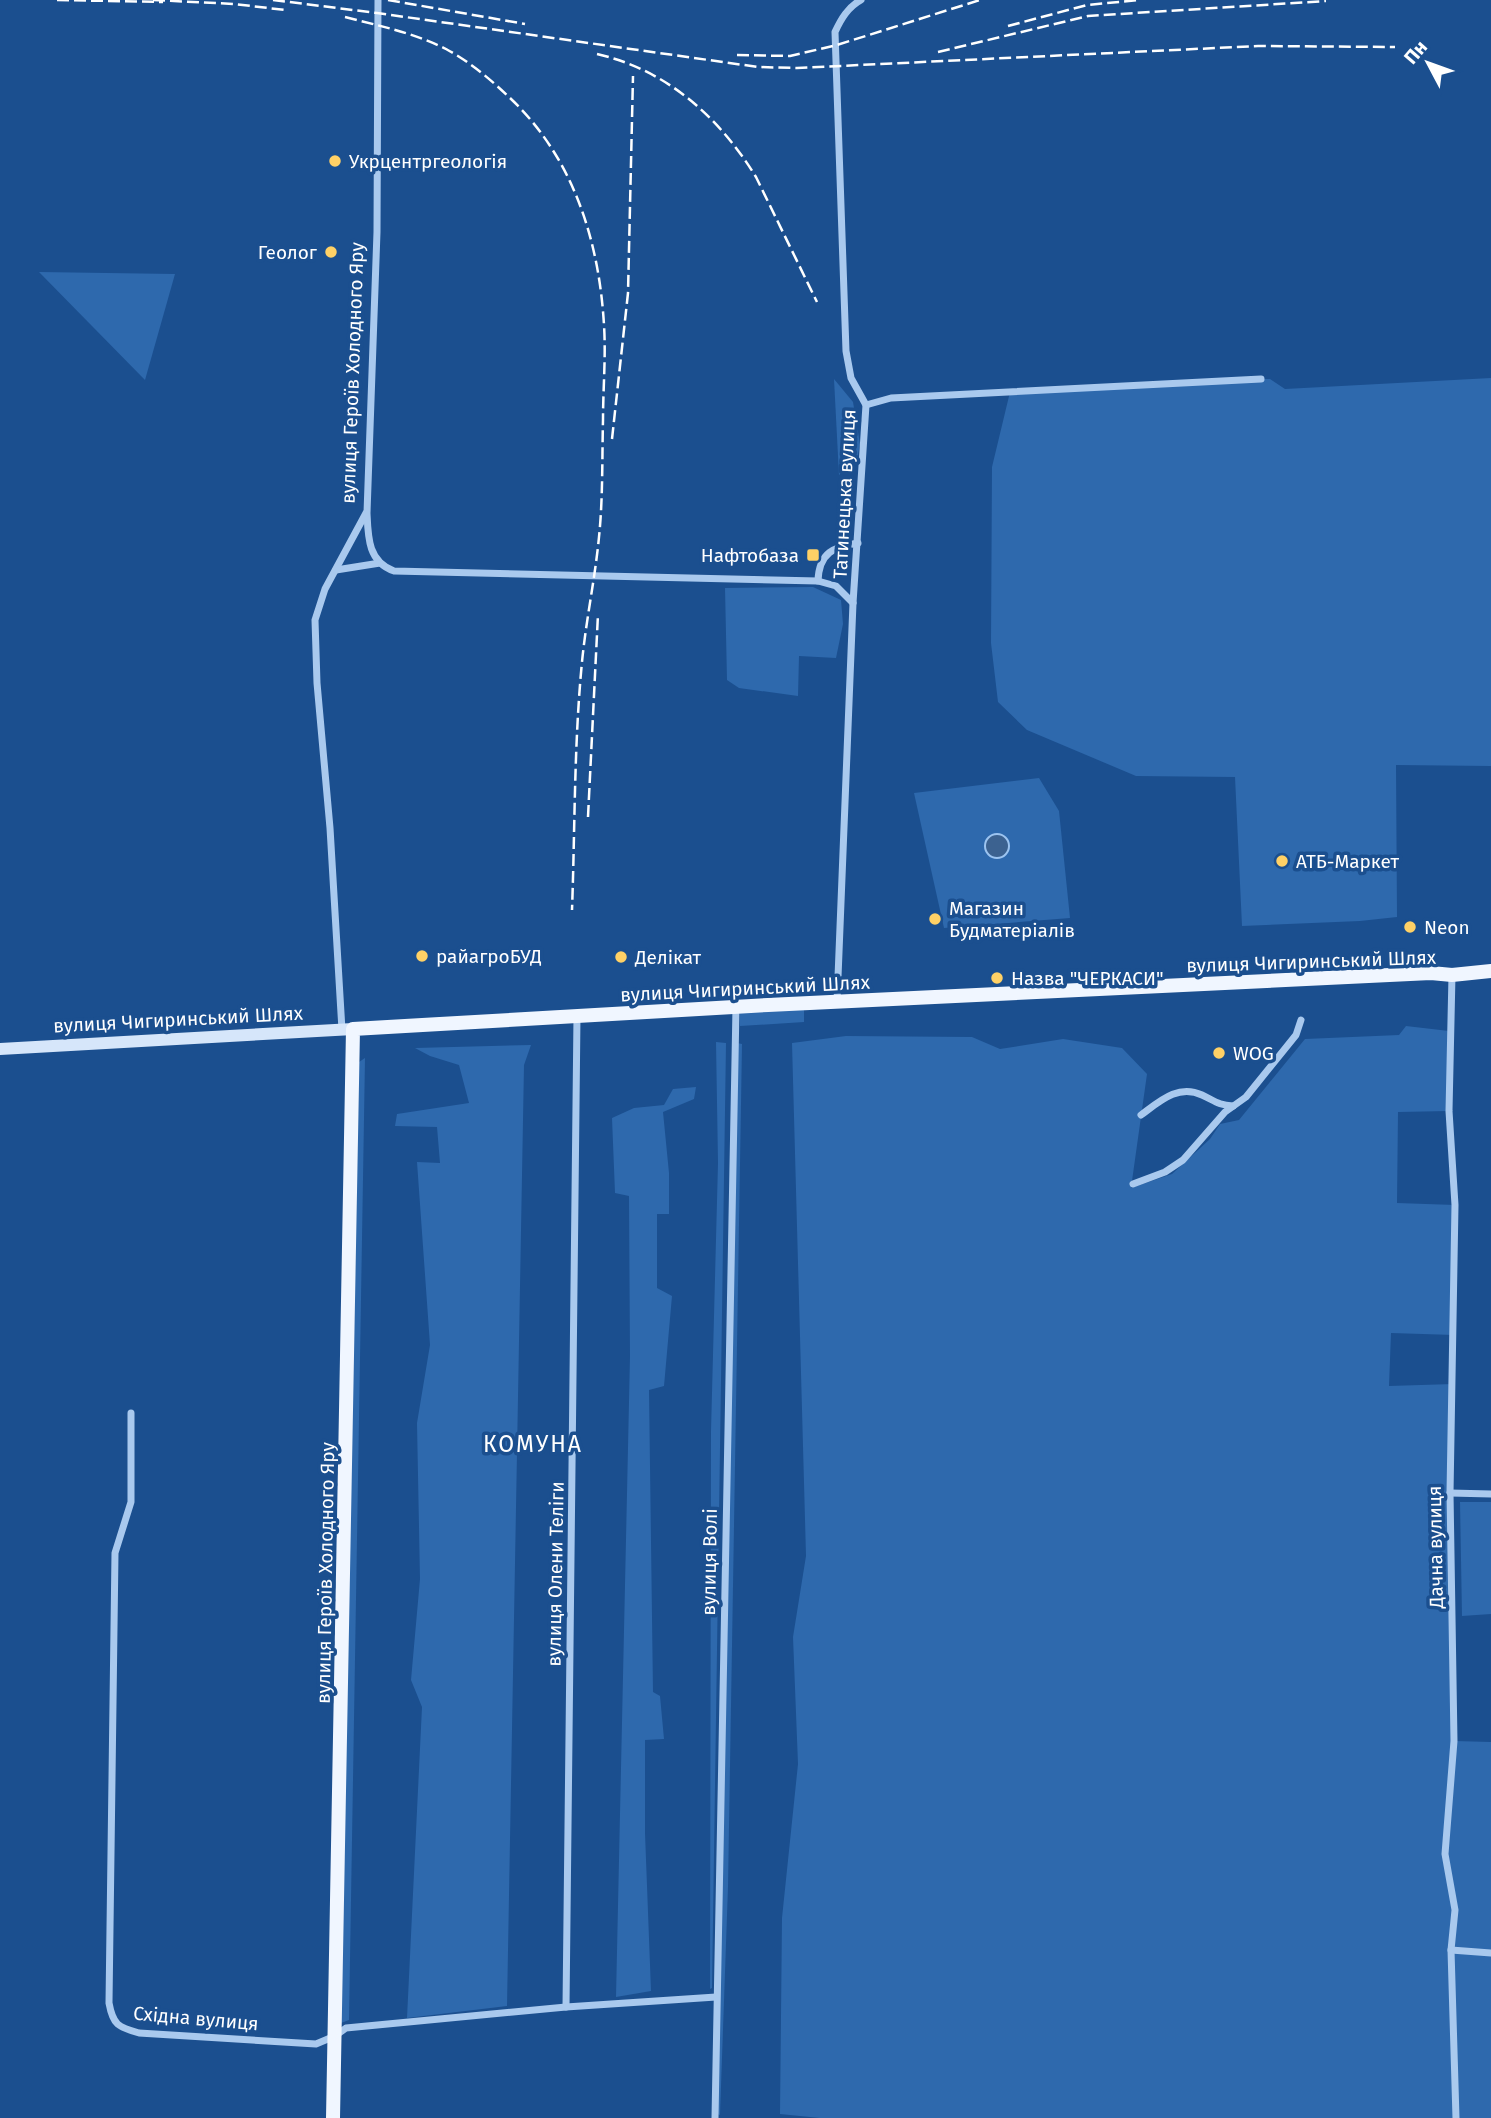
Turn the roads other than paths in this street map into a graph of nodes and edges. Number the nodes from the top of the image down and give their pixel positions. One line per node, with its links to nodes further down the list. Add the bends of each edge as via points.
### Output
1 (379, 0): 5 (street, вулиця Героїв Холодного Яру)
2 (861, 0): 4 (street, Татинецька вулиця, via 835,32 846,351 851,378)
3 (1261, 379): 4 (street, via 891,398)
4 (866, 405): 6 (street, Татинецька вулиця)
5 (367, 513): 7 (street, via 368,539); 8 (street, вулиця Героїв Холодного Яру)
6 (858, 543): 9 (street, via 830,551); 10 (street, Татинецька вулиця)
7 (380, 564): 8 (street); 9 (street, via 394,571)
8 (336, 570): 17 (street, вулиця Героїв Холодного Яру, via 320,602 315,626)
9 (818, 580): 10 (street, via 836,586)
10 (853, 603): 13 (street, Татинецька вулиця)
11 (1491, 971): 12 (main road, вулиця Чигиринський Шлях)
12 (1452, 975): 13 (main road, вулиця Чигиринський Шлях); 23 (street, Дачна вулиця, via 1449,1111 1455,1205)
13 (837, 1003): 14 (main road, вулиця Чигиринський Шлях)
14 (736, 1007): 15 (main road, вулиця Чигиринський Шлях); 27 (street, вулиця Волі)
15 (577, 1016): 17 (main road, вулиця Чигиринський Шлях); 28 (street, вулиця Олени Теліги)
16 (1301, 1020): 19 (street, via 1296,1035 1246,1097)
17 (348, 1029): 18 (main road, вулиця Чигиринський Шлях); 29 (main road, вулиця Героїв Холодного Яру)
18 (0, 1049)
19 (1233, 1106): 20 (street, via 1182,1090); 21 (street, via 1183,1160)
20 (1141, 1115)
21 (1133, 1184)
22 (131, 1413): 29 (street, Східна вулиця, via 131,1502 115,1553 108,1926 111,2018 139,2033 316,2043)
23 (1450, 1493): 24 (street); 25 (street, Дачна вулиця, via 1454,1741 1445,1854 1455,1910)
24 (1491, 1494)
25 (1451, 1950): 26 (street); 32 (street, Дачна вулиця)
26 (1491, 1953)
27 (716, 1997): 28 (street, Східна вулиця); 31 (street, вулиця Волі)
28 (566, 2007): 29 (street, Східна вулиця, via 346,2028)
29 (335, 2036): 30 (main road, вулиця Героїв Холодного Яру)
30 (333, 2118)
31 (715, 2118)
32 (1455, 2118)

